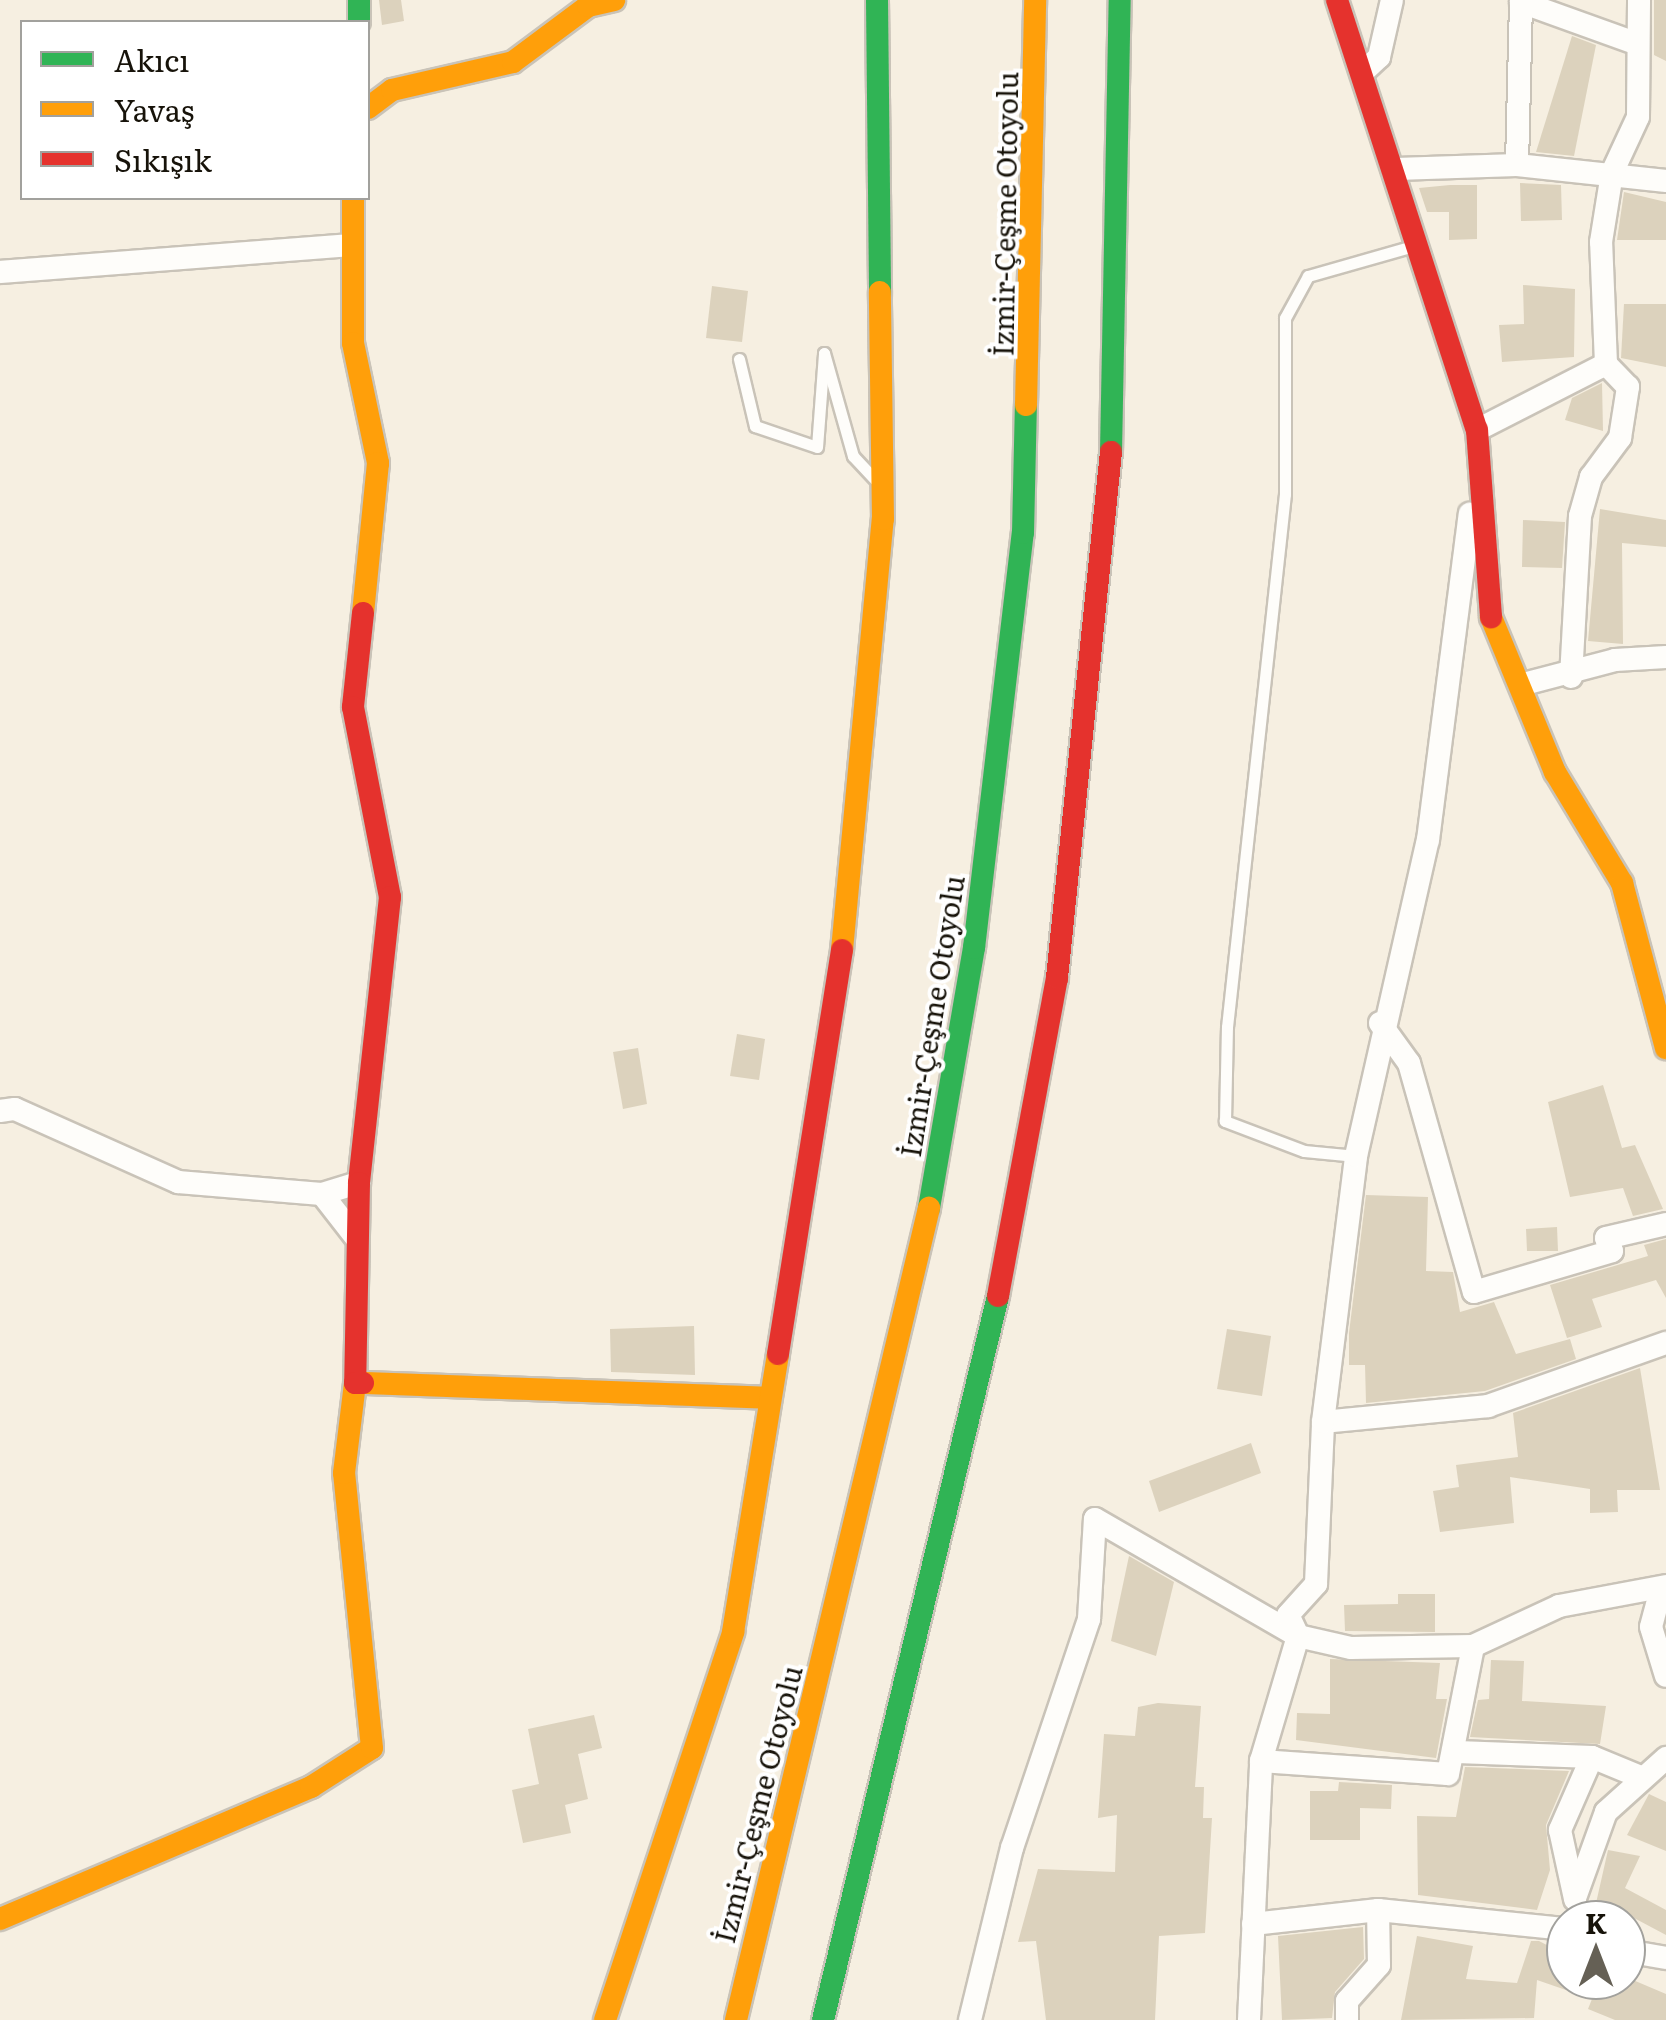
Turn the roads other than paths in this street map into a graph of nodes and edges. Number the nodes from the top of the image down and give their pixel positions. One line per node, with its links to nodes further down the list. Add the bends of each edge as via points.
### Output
1 (614, 0): 11 (main road, via 588,6 513,62 392,90)
2 (877, 0): 24 (main road)
3 (1035, 0): 56 (main road, İzmir-Çeşme Otoyolu, via 1023,534 974,948 917,1275)
4 (1120, 0): 57 (main road, via 1115,411 1057,978 993,1316)
5 (1337, 0): 10 (main road)
6 (1392, 0): 10 (street, via 1379,57)
7 (1640, 0): 9 (street)
8 (1521, 1): 9 (street); 12 (street)
9 (1635, 43): 14 (street, via 1638,117)
10 (1363, 72): 13 (main road)
11 (370, 106)
12 (1517, 165): 13 (street); 14 (street)
13 (1396, 169): 17 (main road)
14 (1612, 172): 15 (street); 21 (street, via 1601,242)
15 (1666, 181)
16 (353, 200): 18 (main road)
17 (1422, 244): 22 (main road); 31 (lane, via 1308,276 1286,318 1285,494 1227,1027 1226,1121 1291,1148)
18 (347, 245): 19 (street); 32 (main road, via 353,343 378,462 353,707 390,897)
19 (0, 272)
20 (739, 359): 24 (lane, via 755,426 816,447 824,353 853,456)
21 (1606, 364): 22 (street); 26 (street, via 1628,387 1620,438 1591,478 1580,516)
22 (1477, 430): 23 (main road)
23 (1474, 481): 27 (main road, via 1484,603); 28 (street, via 1428,840)
24 (883, 488): 38 (main road, via 842,954)
25 (1666, 657): 26 (street, via 1615,660)
26 (1570, 676): 27 (street)
27 (1520, 685): 29 (main road, via 1555,772 1622,883)
28 (1380, 1024): 31 (street); 34 (street, via 1409,1063 1474,1292 1612,1251 1606,1238)
29 (1666, 1048)
30 (0, 1112): 33 (street, via 16,1109 178,1182)
31 (1356, 1156): 39 (street)
32 (360, 1183): 33 (street); 35 (main road)
33 (322, 1194): 35 (street)
34 (1666, 1224)
35 (357, 1239): 37 (main road)
36 (1666, 1343): 39 (street, via 1488,1406)
37 (355, 1384): 38 (main road); 52 (main road, via 344,1474 372,1748 311,1787)
38 (770, 1398): 55 (main road, via 733,1632)
39 (1323, 1422): 41 (street, via 1316,1584 1288,1614)
40 (1663, 1589): 42 (street, via 1558,1606); 43 (street, via 1651,1628)
41 (1298, 1636): 42 (street, via 1351,1648); 47 (street); 58 (street, via 1095,1519 1089,1619 1012,1848)
42 (1473, 1646): 44 (street)
43 (1666, 1676)
44 (1458, 1752): 45 (street); 47 (street, via 1448,1774)
45 (1592, 1757): 48 (street); 49 (street, via 1560,1830)
46 (1666, 1758): 48 (street)
47 (1260, 1762): 53 (street)
48 (1644, 1778): 50 (street, via 1606,1812)
49 (1570, 1900)
50 (1575, 1900)
51 (1378, 1910): 53 (street); 54 (street); 60 (street, via 1379,1965 1346,2001)
52 (0, 1919)
53 (1252, 1924): 59 (street)
54 (1546, 1926)
55 (604, 2020)
56 (736, 2020)
57 (823, 2020)
58 (970, 2020)
59 (1250, 2020)
60 (1347, 2020)

